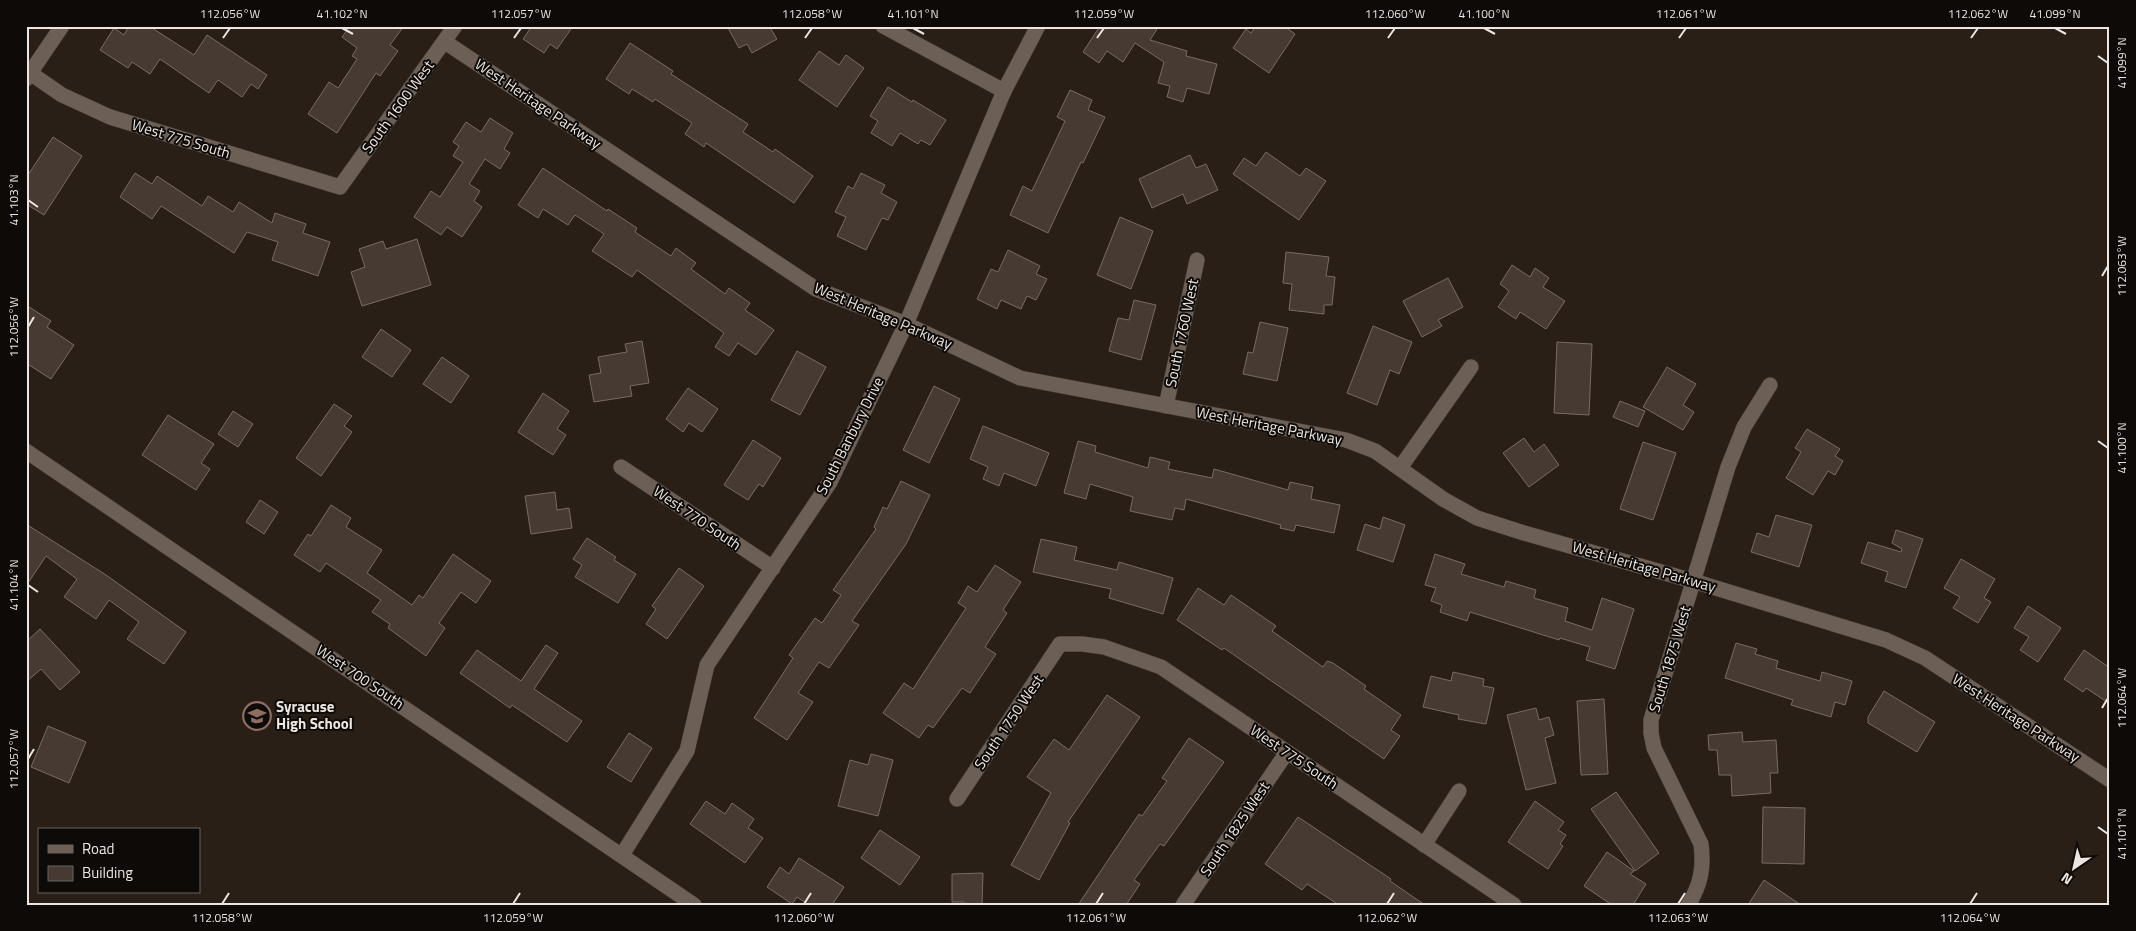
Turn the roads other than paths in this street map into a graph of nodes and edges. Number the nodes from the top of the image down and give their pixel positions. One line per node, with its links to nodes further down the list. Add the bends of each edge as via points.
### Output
1 (62, 26): 6 (street)
2 (455, 26): 5 (street, South 1600 West)
3 (883, 26): 7 (street)
4 (1038, 26): 7 (street, South Banbury Drive)
5 (445, 42): 8 (street, South 1600 West); 10 (street, West Heritage Parkway, via 816,289)
6 (28, 76): 8 (street, West 775 South, via 110,117)
7 (1004, 91): 10 (street, South Banbury Drive)
8 (340, 187)
9 (1197, 260): 13 (street, South 1760 West)
10 (906, 324): 13 (street, West Heritage Parkway, via 1020,378); 17 (street, South Banbury Drive, via 830,482)
11 (1471, 368): 16 (street)
12 (1770, 385): 18 (street, South 1875 West, via 1744,427 1728,467)
13 (1166, 406): 16 (street, West Heritage Parkway, via 1346,440 1375,451)
14 (26, 451): 25 (street, West 700 South)
15 (620, 467): 17 (street, West 770 South)
16 (1400, 468): 18 (street, West Heritage Parkway, via 1476,518)
17 (773, 568): 25 (street, South Banbury Drive, via 707,666 686,752)
18 (1693, 580): 21 (street, West Heritage Parkway, via 1886,640 1925,658); 29 (street, South 1875 West, via 1655,707 1651,733 1654,748 1702,844 1702,876)
19 (1060, 644): 20 (street, West 775 South, via 1104,647 1161,668); 23 (street, South 1750 West)
20 (1287, 752): 24 (street, West 775 South); 27 (street, South 1825 West)
21 (2110, 780)
22 (1459, 791): 24 (street)
23 (957, 799)
24 (1424, 844): 28 (street, West 775 South)
25 (622, 855): 26 (street, West 700 South)
26 (694, 905)
27 (1183, 905)
28 (1514, 905)
29 (1688, 905)

